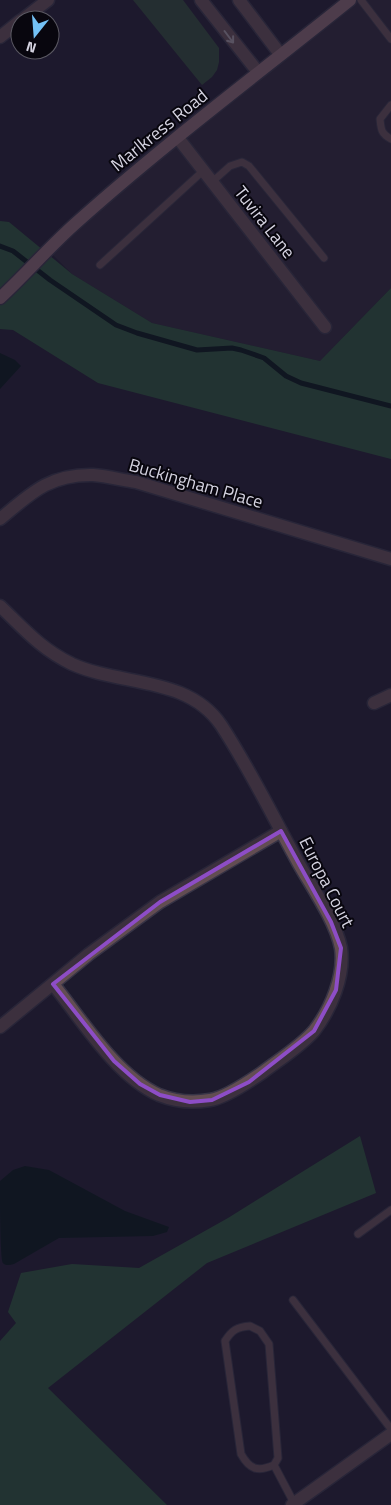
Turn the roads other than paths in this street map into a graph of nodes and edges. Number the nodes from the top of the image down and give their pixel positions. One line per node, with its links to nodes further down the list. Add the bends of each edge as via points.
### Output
1 (48, 0): 6 (street)
2 (201, 0): 11 (street, one-way to 11)
3 (238, 0): 10 (street)
4 (350, 0): 10 (street, Marlkress Road)
5 (361, 0): 9 (lane)
6 (35, 10)
7 (10, 29): 8 (street)
8 (0, 37)
9 (391, 39)
10 (280, 54): 11 (street, Marlkress Road)
11 (258, 72): 13 (street, Marlkress Road)
12 (391, 105): 14 (lane, via 380,118 381,131)
13 (178, 138): 15 (street, Tuvira Lane); 19 (street, Marlkress Road, via 55,243)
14 (391, 139)
15 (203, 171): 16 (street, Tuvira Lane); 18 (lane)
16 (212, 182): 17 (lane, via 230,166 242,162 249,166); 20 (street, Tuvira Lane)
17 (324, 258)
18 (100, 265)
19 (0, 298)
20 (325, 327)
21 (0, 519): 22 (street, Buckingham Place, via 42,486 63,477 94,475 136,482)
22 (391, 558)
23 (0, 606): 26 (street, Europa Court, via 41,647 74,665 177,691 201,704 220,723)
24 (391, 695): 25 (street)
25 (374, 703)
26 (281, 831): 27 (street, Europa Court, via 160,902); 27 (street, Europa Court, via 332,922 341,948 340,969 334,996 314,1031 249,1082 212,1100 190,1102 160,1095 140,1084 114,1061)
27 (53, 984): 28 (street, Europa Court)
28 (0, 1026)
29 (391, 1210): 30 (lane)
30 (358, 1234)
31 (293, 1300): 32 (lane)
32 (391, 1429)
33 (391, 1434): 35 (street)
34 (274, 1465): 34 (lane, via 278,1458 269,1344 260,1331 240,1326 226,1341 241,1454 255,1468); 35 (lane)
35 (293, 1504)

